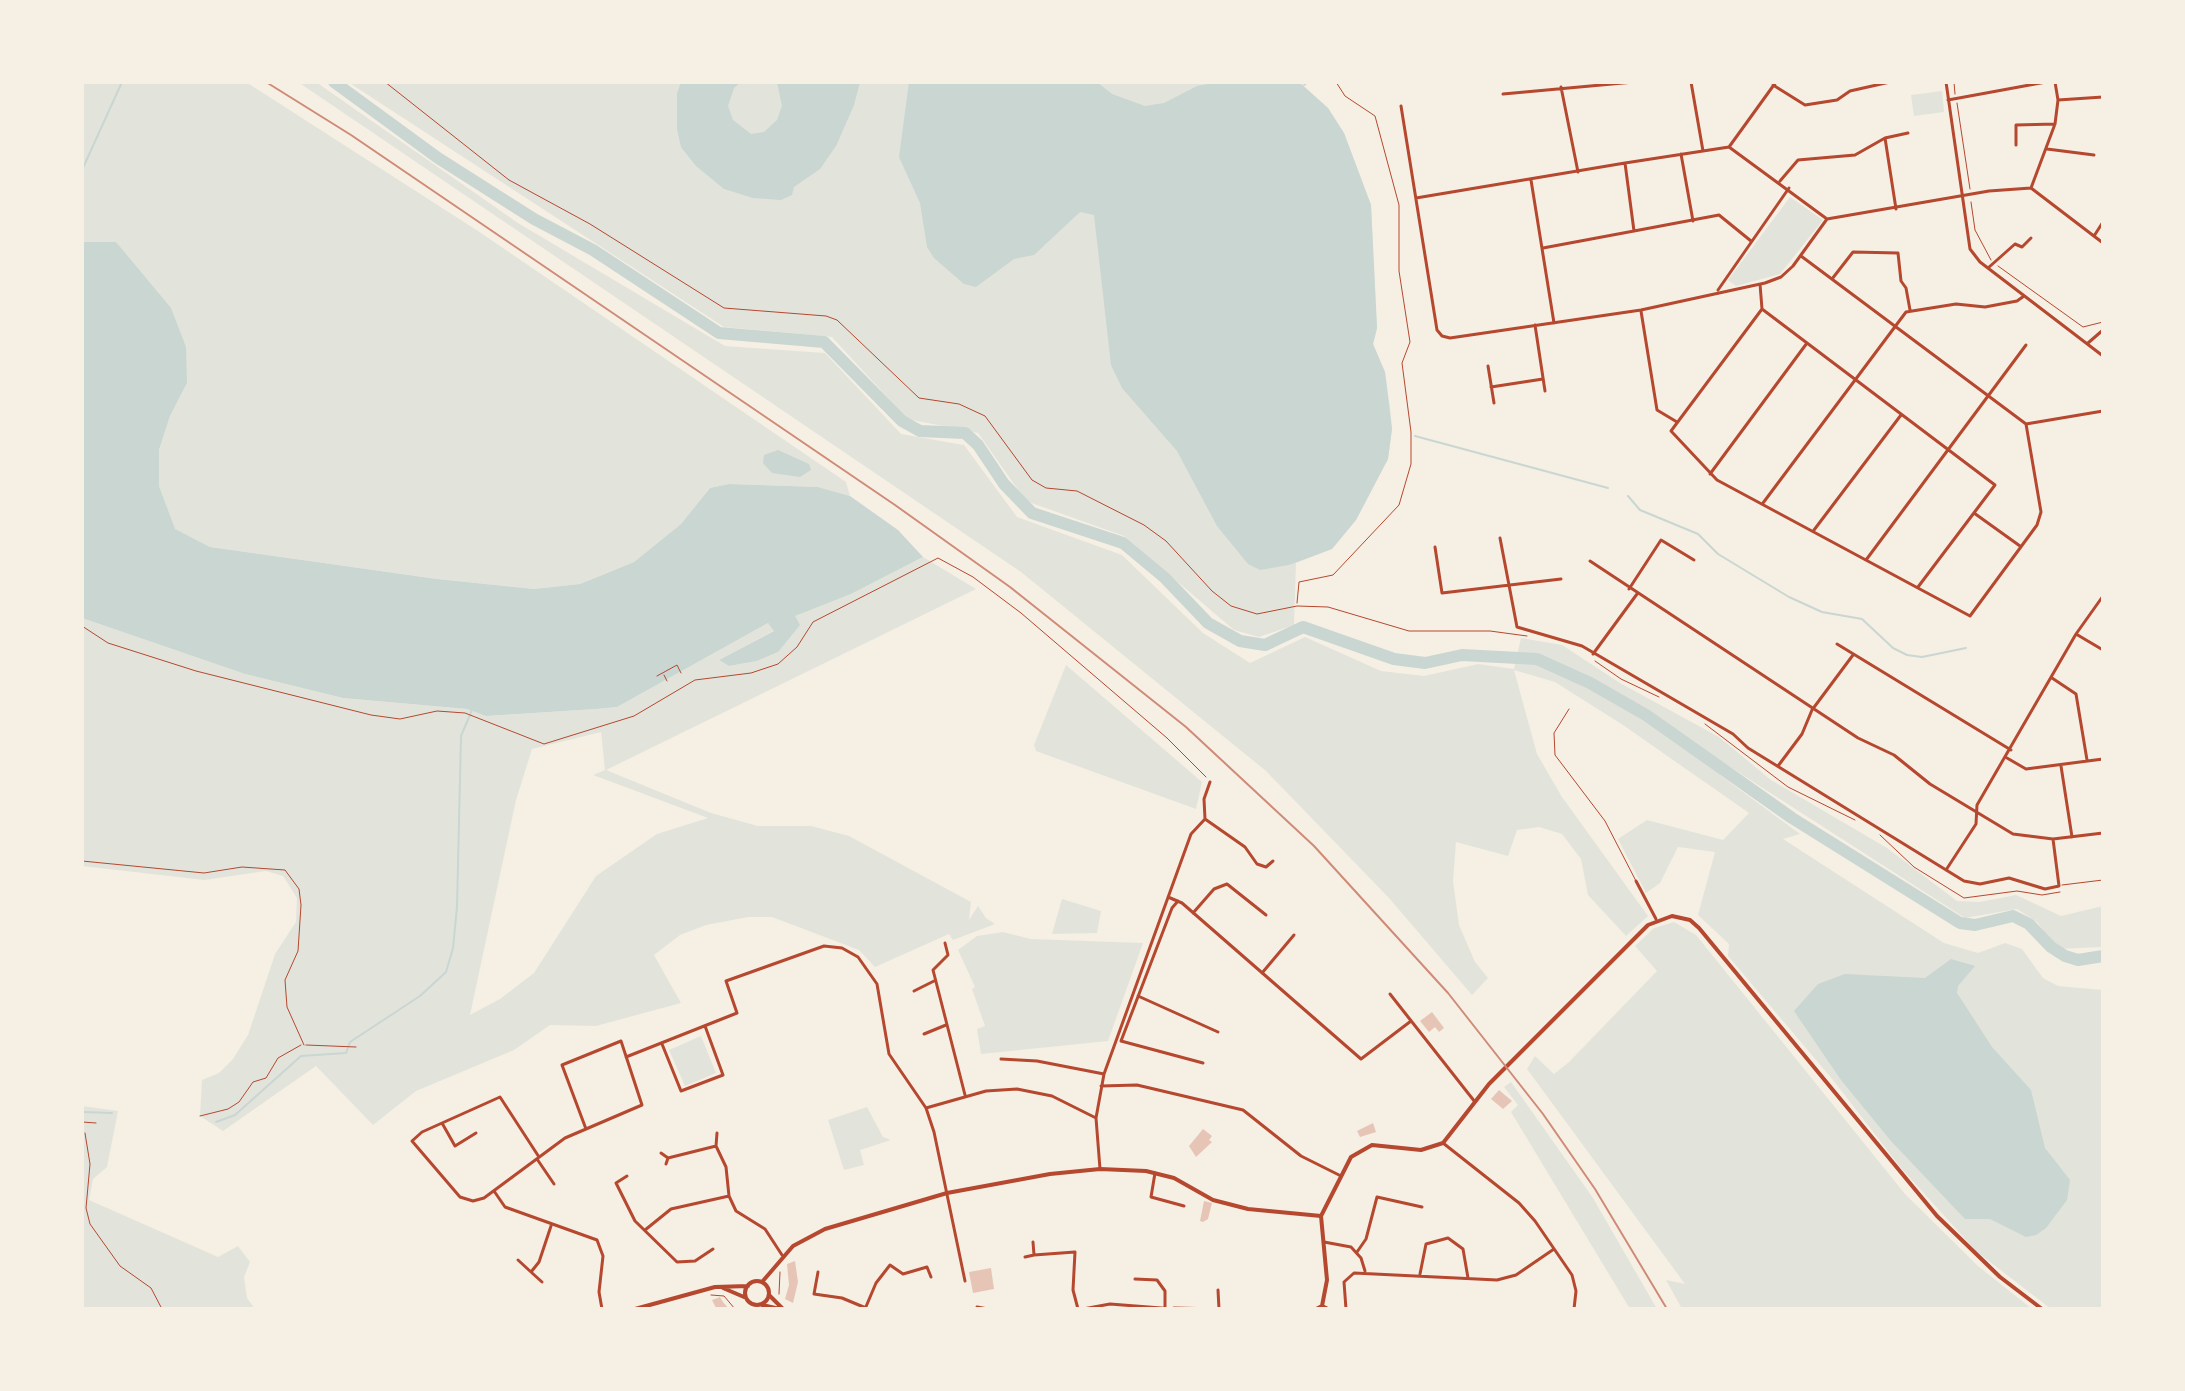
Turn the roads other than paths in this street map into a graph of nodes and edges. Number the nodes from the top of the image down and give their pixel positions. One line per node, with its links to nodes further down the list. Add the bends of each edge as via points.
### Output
1 (1634, 82): 8 (street)
2 (1691, 82): 20 (street)
3 (1890, 82): 7 (street, via 1805,105)
4 (1946, 82): 11 (street)
5 (2046, 82): 11 (street)
6 (2055, 82): 12 (street)
7 (1775, 84): 18 (street)
8 (1561, 87): 9 (street); 24 (street)
9 (1503, 94)
10 (2103, 97): 12 (street)
11 (1948, 100): 30 (street)
12 (2058, 100): 14 (street)
13 (1401, 106): 29 (street)
14 (2055, 124): 17 (street, via 2016,125); 19 (street)
15 (1908, 133): 16 (street)
16 (1885, 138): 26 (street, via 1855,155 1798,160); 31 (street)
17 (2016, 145)
18 (1729, 147): 20 (street); 26 (street)
19 (2047, 149): 22 (street); 28 (street)
20 (1703, 151): 21 (street)
21 (1681, 154): 23 (street); 33 (street)
22 (2094, 155)
23 (1625, 163): 24 (street); 35 (street)
24 (1578, 172): 25 (street)
25 (1531, 180): 29 (street); 40 (street)
26 (1780, 181): 27 (street)
27 (1789, 188): 32 (street); 38 (street)
28 (2031, 188): 30 (street); 36 (street)
29 (1416, 198): 53 (street, via 1437,330 1450,338)
30 (1962, 198): 31 (street); 43 (street, via 1970,249)
31 (1896, 209): 32 (street)
32 (1827, 219): 41 (street)
33 (1694, 222): 35 (street); 38 (street, via 1719,215)
34 (2103, 222): 36 (street)
35 (1634, 231): 40 (street)
36 (2094, 236): 39 (street)
37 (2031, 238): 43 (street, via 2022,247 2015,244)
38 (1751, 241): 47 (street)
39 (2103, 243)
40 (1542, 248): 52 (street)
41 (1801, 256): 44 (street); 45 (street, via 1781,277)
42 (2103, 264): 46 (street)
43 (1988, 268): 48 (street)
44 (1832, 280): 51 (street, via 1853,252 1898,253); 54 (street)
45 (1760, 284): 47 (street); 49 (street)
46 (2103, 286)
47 (1717, 291): 50 (street)
48 (2024, 296): 51 (street, via 1985,307 1956,304); 57 (street)
49 (1762, 309): 56 (street); 69 (street)
50 (1641, 310): 52 (street); 69 (street, via 1657,410)
51 (1910, 310): 54 (street)
52 (1554, 323): 53 (street)
53 (1535, 325): 61 (street)
54 (1894, 328): 62 (street); 65 (street)
55 (2103, 330): 57 (street)
56 (1807, 343): 62 (street); 72 (street)
57 (2088, 343): 59 (street)
58 (2026, 345): 65 (street)
59 (2103, 356)
60 (1488, 366): 63 (street)
61 (1543, 379): 63 (street); 64 (street)
62 (1855, 379): 68 (street); 73 (street)
63 (1491, 387): 66 (street)
64 (1545, 391)
65 (1988, 398): 70 (street); 71 (street)
66 (1494, 403)
67 (2103, 411): 70 (street)
68 (1901, 415): 71 (street); 75 (street)
69 (1677, 422): 72 (street, via 1671,431)
70 (2026, 424): 78 (street, via 2041,512)
71 (1948, 449): 74 (street, via 1995,485); 80 (street)
72 (1710, 474): 73 (street)
73 (1763, 503): 75 (street)
74 (1974, 513): 78 (street); 84 (street)
75 (1813, 531): 80 (street)
76 (1500, 538): 83 (street)
77 (1435, 547): 83 (street, via 1442,593)
78 (2021, 548): 84 (street, via 1970,616)
79 (1694, 560): 85 (street, via 1661,540)
80 (1866, 560): 84 (street)
81 (1590, 561): 85 (street)
82 (1561, 579): 83 (street)
83 (1509, 587): 91 (street, via 1517,627)
84 (1918, 587)
85 (1629, 589): 86 (street)
86 (1637, 594): 91 (street); 94 (street)
87 (2103, 596): 88 (street)
88 (2076, 634): 90 (street); 93 (street)
89 (1837, 644): 92 (street)
90 (2103, 650)
91 (1593, 654): 100 (street, via 1733,734)
92 (1853, 655): 94 (street); 96 (street)
93 (2052, 678): 96 (street); 99 (street, via 2076,694)
94 (1816, 708): 100 (street); 103 (street, via 1858,738 1904,761)
95 (1569, 709): 111 (lane, via 1554,733 1555,755 1605,821)
96 (2011, 750): 97 (street)
97 (2007, 758): 101 (street, via 2026,769); 103 (street)
98 (2103, 759): 99 (street)
99 (2087, 761): 101 (street)
100 (1778, 766): 109 (street)
101 (2061, 766): 106 (street)
102 (1210, 782): 104 (street)
103 (1976, 814): 107 (street, via 2013,834); 109 (street, via 1976,824)
104 (1205, 819): 108 (street, via 1245,847 1257,864 1266,867); 113 (street, via 1191,834)
105 (2103, 833): 106 (street)
106 (2072, 837): 107 (street)
107 (2053, 839): 112 (street)
108 (1273, 861)
109 (1946, 870): 112 (street, via 1980,884 2009,878 2045,889)
110 (2103, 880): 112 (lane)
111 (1636, 881): 117 (street)
112 (2059, 886)
113 (1167, 897): 114 (street); 134 (street)
114 (1178, 901): 115 (street); 124 (street)
115 (1193, 913): 116 (street, via 1214,889 1227,884); 120 (street)
116 (1266, 915)
117 (1656, 919): 137 (main road); 203 (main road, via 1681,916 1699,928 1937,1216)
118 (1294, 935): 120 (street)
119 (945, 943): 121 (street, via 948,955 933,970)
120 (1262, 973): 125 (street, via 1361,1059)
121 (934, 981): 122 (street); 126 (street)
122 (914, 991)
123 (1390, 994): 125 (street)
124 (1138, 996): 128 (street); 133 (street, via 1121,1041)
125 (1411, 1021): 137 (street)
126 (946, 1025): 129 (street); 136 (street)
127 (705, 1026): 130 (street); 130 (street, via 723,1075 681,1091); 138 (street, via 737,1013 726,981 824,946 842,948 858,957 877,984 889,1054)
128 (1218, 1032)
129 (924, 1034)
130 (662, 1044): 131 (street)
131 (626, 1057): 141 (street, via 642,1105); 141 (street, via 621,1041 562,1065)
132 (1001, 1059): 134 (street)
133 (1203, 1063)
134 (1104, 1074): 135 (street)
135 (1101, 1086): 139 (street); 152 (street, via 1137,1085 1243,1110 1301,1156)
136 (965, 1095): 138 (street); 139 (street, via 1030,1090 1069,1102)
137 (1475, 1102): 144 (main road)
138 (926, 1108): 156 (street)
139 (1096, 1118): 150 (street)
140 (442, 1123): 142 (street, via 455,1146); 147 (street, via 500,1097); 155 (street, via 415,1136 416,1149 460,1197 473,1201)
141 (586, 1129): 147 (street)
142 (476, 1133)
143 (717, 1133): 145 (street)
144 (1443, 1143): 152 (main road, via 1421,1150 1364,1147); 166 (street, via 1519,1203)
145 (716, 1146): 148 (street); 157 (street, via 726,1167)
146 (661, 1153): 148 (street)
147 (538, 1158): 154 (street); 155 (street)
148 (668, 1158): 149 (street)
149 (666, 1164)
150 (1100, 1169): 151 (main road); 156 (main road)
151 (1155, 1173): 158 (street, via 1151,1197); 160 (main road, via 1213,1200)
152 (1339, 1175): 160 (main road)
153 (627, 1176): 162 (street, via 616,1183)
154 (554, 1184)
155 (494, 1191): 161 (street, via 505,1207)
156 (947, 1193): 168 (main road, via 825,1229); 179 (street)
157 (729, 1196): 162 (street, via 671,1209); 168 (street, via 741,1216 765,1229)
158 (1184, 1206)
159 (1422, 1207): 167 (street, via 1377,1197 1366,1239)
160 (1321, 1216): 164 (main road)
161 (551, 1224): 173 (street); 193 (street, via 594,1237 599,1244)
162 (645, 1230): 165 (street, via 677,1262 695,1261)
163 (1033, 1242): 169 (street)
164 (1324, 1242): 167 (street); 192 (main road)
165 (713, 1249)
166 (1554, 1249): 177 (street, via 1508,1279); 202 (street, via 1576,1284)
167 (1357, 1252): 172 (street)
168 (782, 1255): 181 (main road)
169 (1034, 1255): 170 (street); 198 (street, via 1075,1252 1073,1290)
170 (1025, 1257)
171 (518, 1260): 173 (street)
172 (1365, 1271): 175 (street); 201 (street, via 1344,1282)
173 (531, 1272): 180 (street)
174 (818, 1272): 196 (street, via 814,1294)
175 (1420, 1274): 177 (street); 177 (street, via 1426,1244 1448,1238 1463,1249)
176 (931, 1277): 196 (street, via 927,1267 903,1274 890,1265)
177 (1468, 1278)
178 (1135, 1279): 190 (street, via 1157,1280 1165,1291)
179 (965, 1281)
180 (542, 1282)
181 (762, 1282): 182 (main road); 185 (main road)
182 (748, 1286): 183 (main road); 186 (main road)
183 (721, 1287): 186 (main road); 194 (main road)
184 (1218, 1290): 199 (street)
185 (769, 1295): 187 (main road); 195 (main road)
186 (746, 1297): 187 (main road)
187 (760, 1304): 195 (main road)
188 (977, 1307): 197 (street)
189 (1110, 1307): 190 (street); 198 (street)
190 (1165, 1308): 191 (street)
191 (1174, 1308): 199 (street)
192 (1325, 1308): 200 (main road)
193 (602, 1309)
194 (635, 1309)
195 (782, 1309)
196 (866, 1309)
197 (988, 1309)
198 (1080, 1309)
199 (1220, 1309)
200 (1316, 1309)
201 (1346, 1309)
202 (1574, 1309)
203 (2042, 1309)

